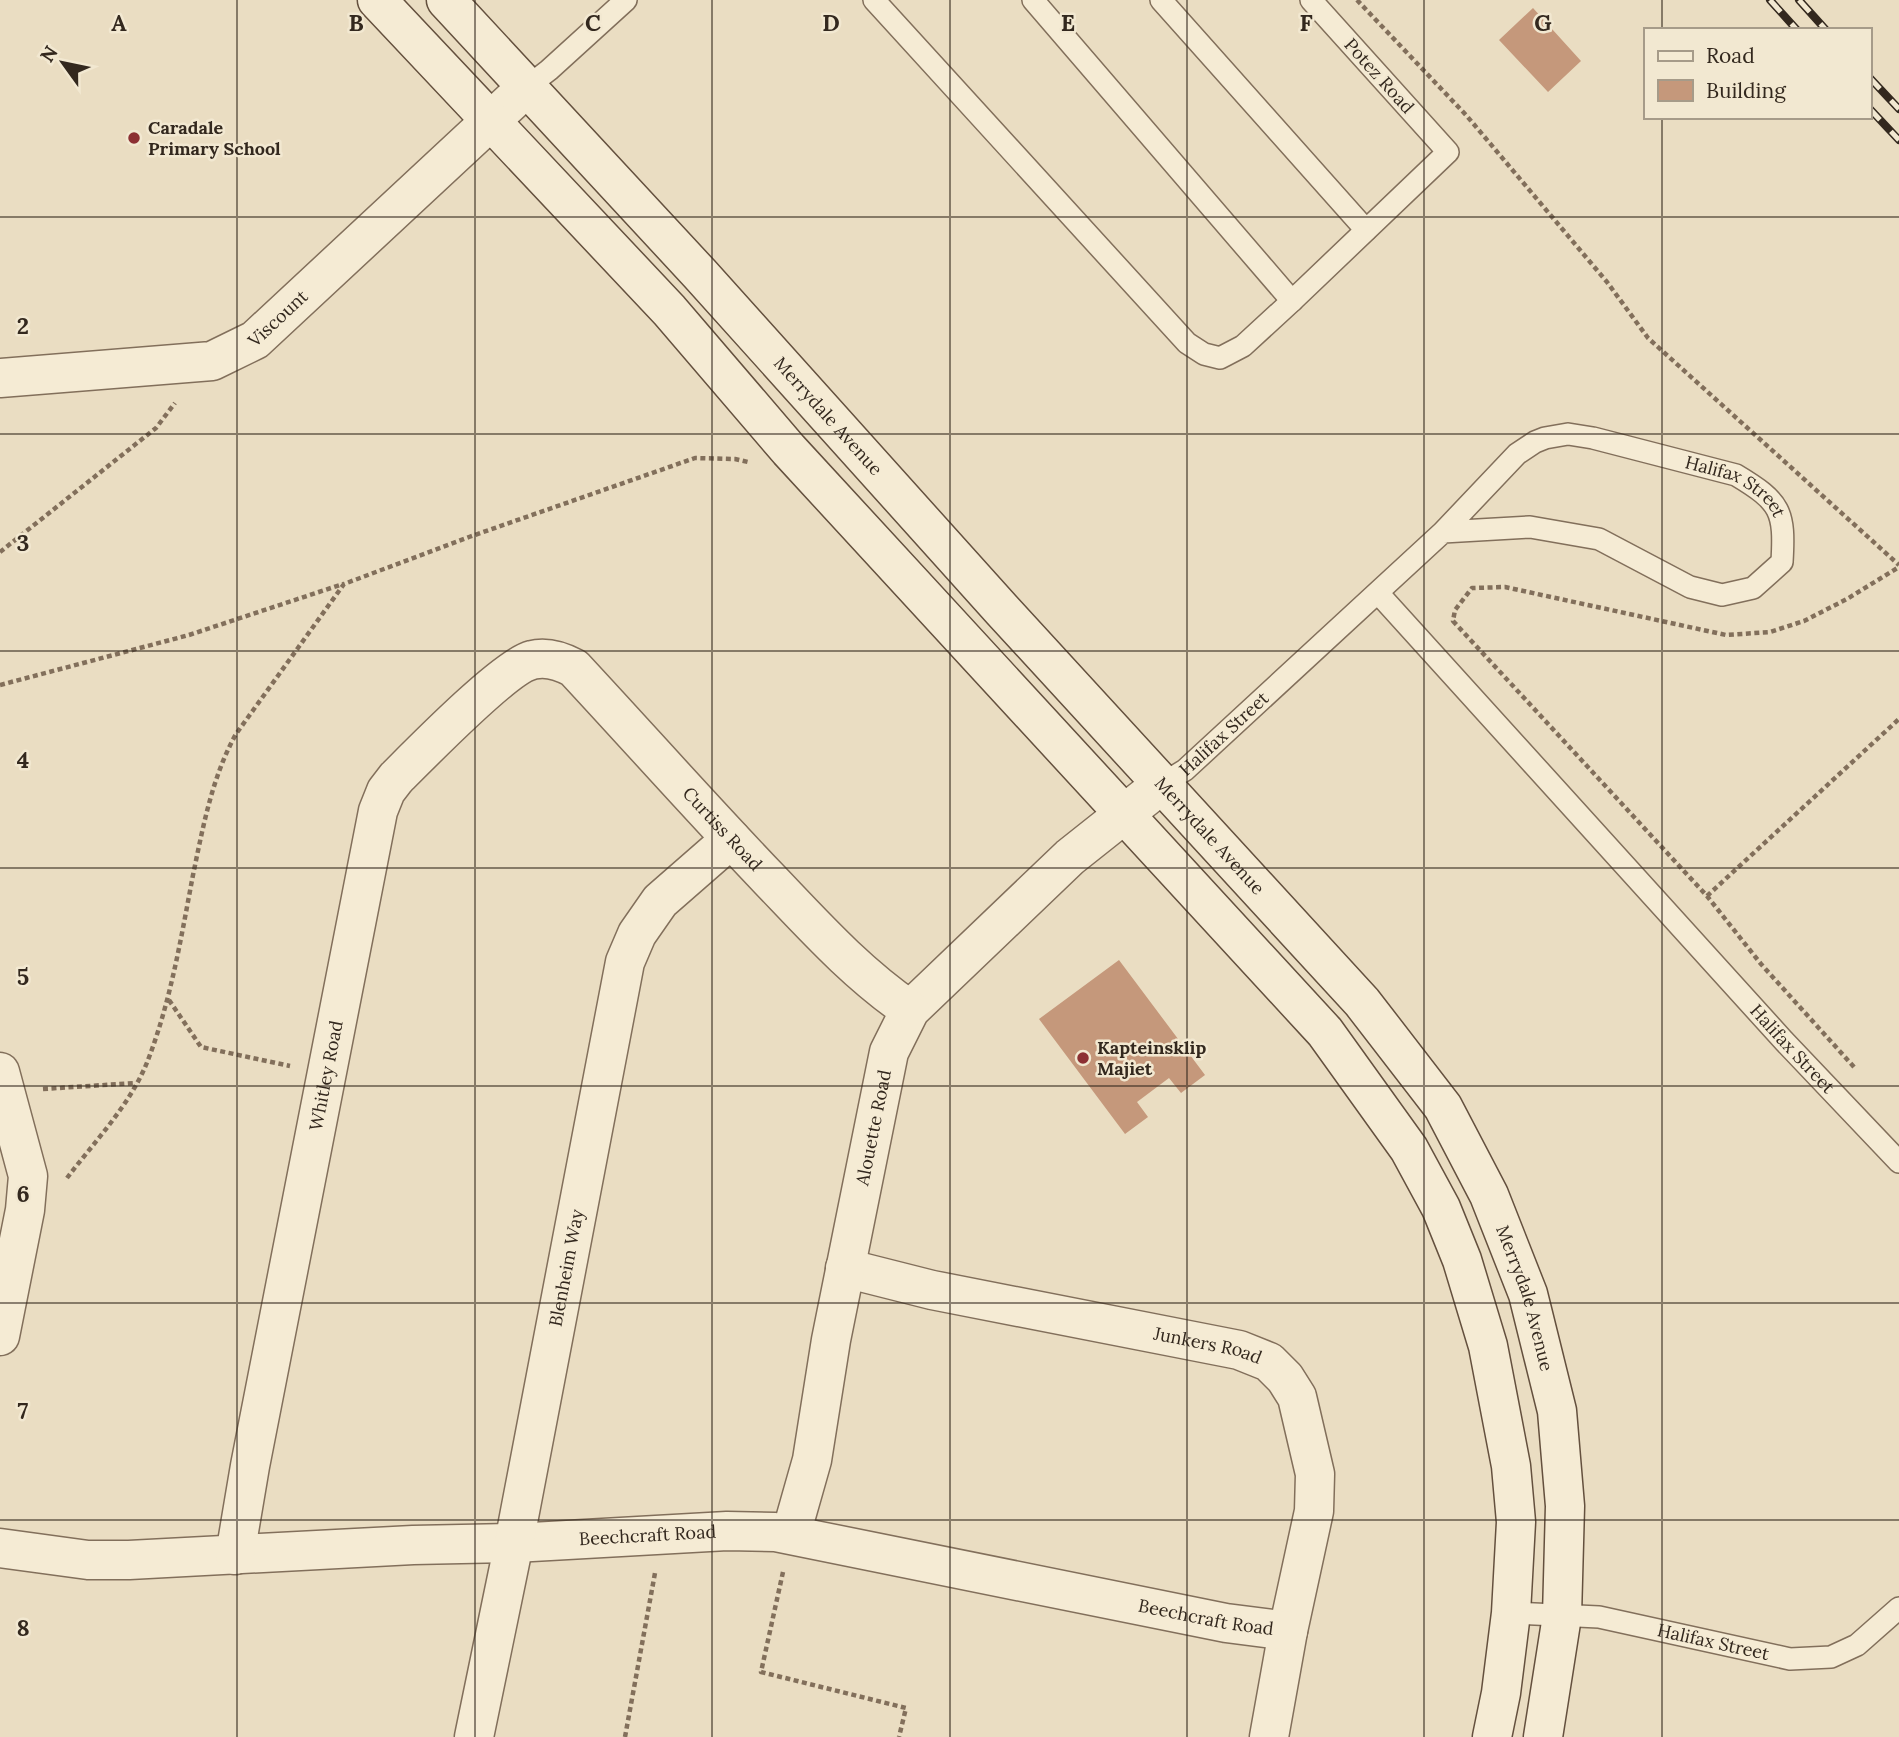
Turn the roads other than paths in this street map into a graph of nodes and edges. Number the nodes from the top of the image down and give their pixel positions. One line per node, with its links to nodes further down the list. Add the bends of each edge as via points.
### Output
1 (377, 0): 9 (street)
2 (446, 0): 8 (street, Merrydale Avenue)
3 (626, 0): 8 (lane)
4 (874, 0): 11 (lane, via 1186,343 1220,358 1242,346)
5 (1033, 0): 11 (lane)
6 (1161, 0): 10 (lane)
7 (1311, 0): 10 (lane, Potez Road, via 1448,152)
8 (527, 88): 9 (street); 16 (street, Merrydale Avenue)
9 (491, 120): 12 (street, Viscount, via 255,340 212,360); 17 (street)
10 (1366, 230): 11 (lane)
11 (1292, 302)
12 (0, 378)
13 (1443, 531): 13 (lane, Halifax Street, via 1517,454 1545,438 1568,435 1736,475 1777,506 1784,530 1782,562 1754,588 1721,595 1690,587 1598,539 1530,527); 14 (lane, Halifax Street)
14 (1378, 593): 16 (lane, Halifax Street, via 1185,770); 21 (lane, Halifax Street)
15 (532, 659): 18 (street, Curtiss Road, via 554,659 574,667); 27 (street, Whitley Road, via 505,675 413,761 386,791 378,811)
16 (1162, 784): 17 (street, Alouette Road); 30 (street, Merrydale Avenue, via 1362,1002 1443,1107 1489,1195 1528,1294 1557,1411 1565,1506)
17 (1125, 815): 19 (street, Alouette Road, via 1070,857); 29 (street, via 1325,1032 1409,1149 1441,1208 1488,1346 1511,1466 1516,1522)
18 (731, 839): 19 (street, Curtiss Road, via 849,963); 25 (street, Blenheim Way, via 660,901 637,934 625,962)
19 (910, 1010): 22 (street, Alouette Road, via 889,1052)
20 (0, 1072): 23 (street, via 29,1176)
21 (1899, 1162)
22 (845, 1268): 24 (street, Alouette Road, via 811,1460); 31 (street, Junkers Road, via 932,1290 1239,1350 1269,1362 1297,1397 1315,1474 1314,1511)
23 (0, 1336)
24 (791, 1535): 25 (street, Beechcraft Road, via 727,1531); 31 (street, Beechcraft Road, via 1226,1623)
25 (514, 1543): 27 (street, Beechcraft Road); 32 (street, Blenheim Way)
26 (0, 1548): 27 (street, Beechcraft Road, via 88,1560)
27 (235, 1555)
28 (1899, 1608): 30 (lane, Halifax Street, via 1857,1645 1831,1657 1790,1659 1599,1617)
29 (1511, 1613): 30 (lane, Halifax Street); 34 (street)
30 (1562, 1616): 35 (street, Merrydale Avenue)
31 (1288, 1631): 33 (street, Junkers Road)
32 (474, 1737)
33 (1269, 1737)
34 (1492, 1737)
35 (1544, 1737)

